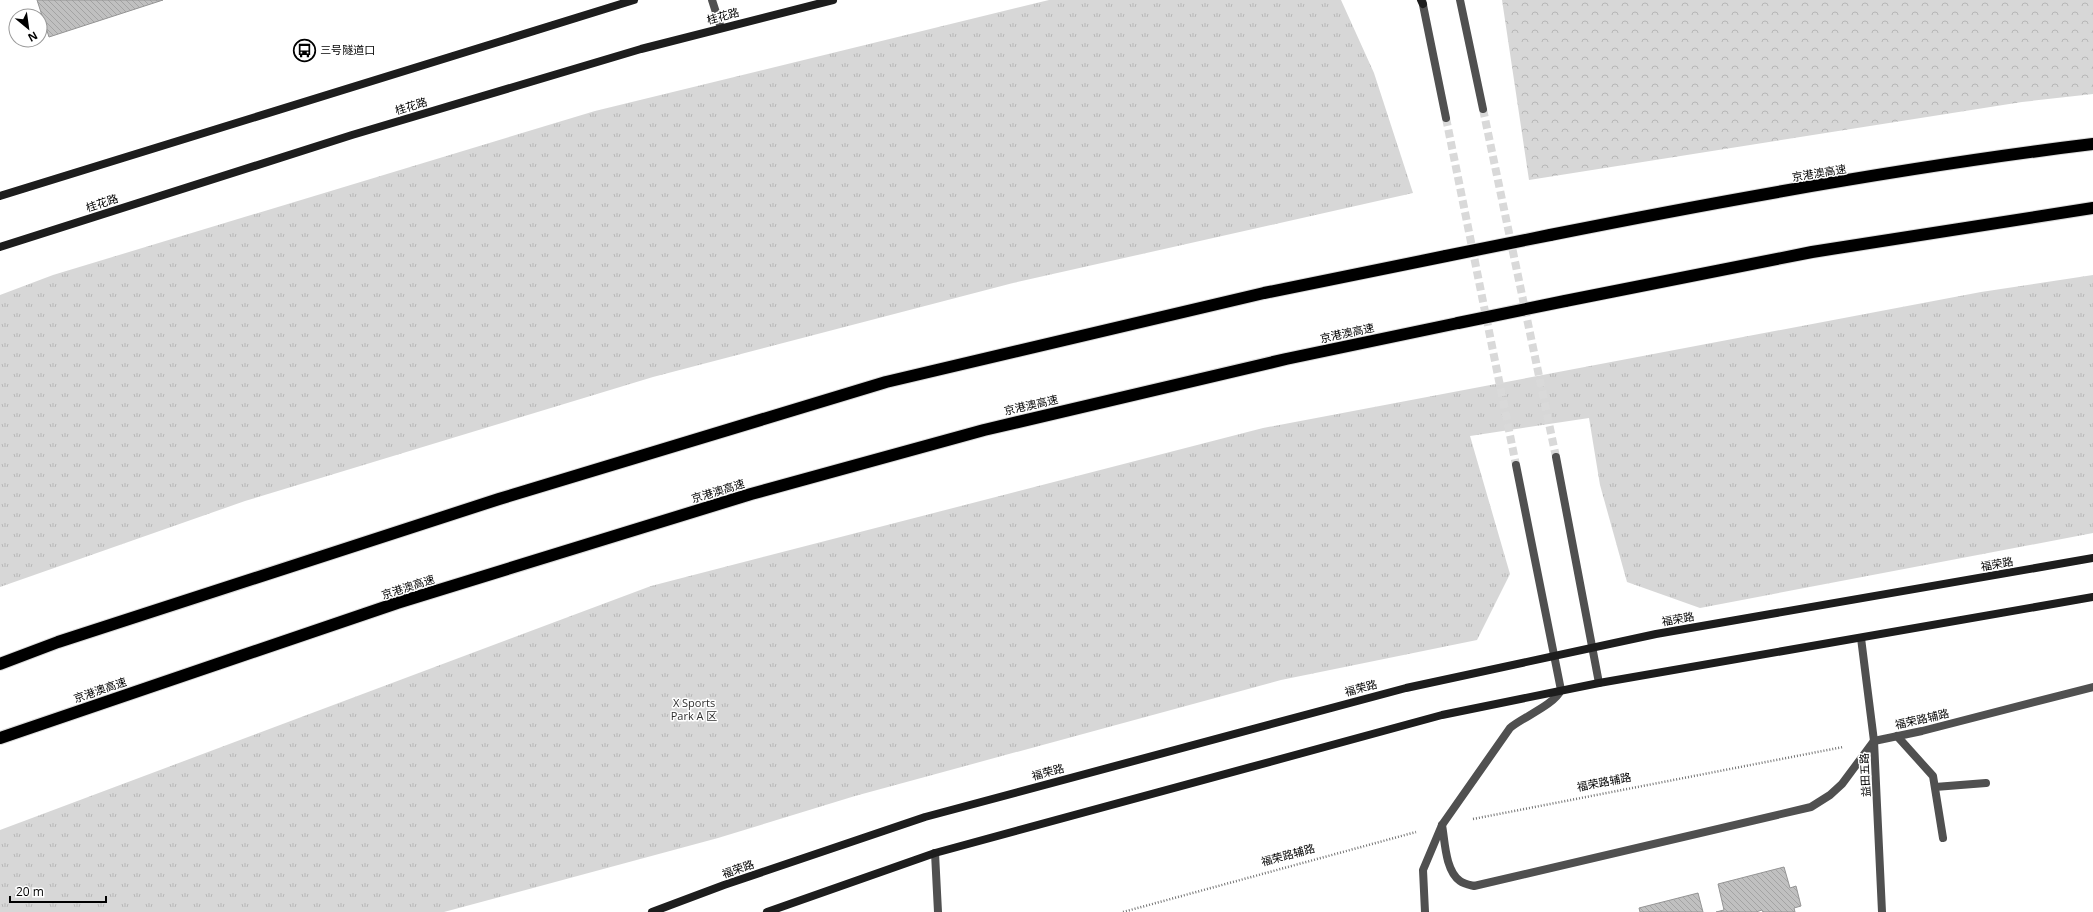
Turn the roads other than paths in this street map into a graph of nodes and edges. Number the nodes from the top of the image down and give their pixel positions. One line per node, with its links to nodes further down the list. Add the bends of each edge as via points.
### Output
1 (634, 0): 10 (main road)
2 (712, 0): 6 (street)
3 (833, 0): 6 (main road, 桂花路)
4 (1460, 0): 7 (street)
5 (1422, 1): 8 (street)
6 (721, 28): 12 (main road, 桂花路, via 640,49 352,135)
7 (1483, 109)
8 (1446, 118)
9 (2093, 144): 20 (highway, 京港澳高速, bridge, via 2020,153 1694,206 1264,293 886,382 499,499 58,642)
10 (0, 196)
11 (2093, 208): 25 (highway, 京港澳高速, bridge, via 1812,252 1286,359 984,430 751,494 397,604)
12 (0, 247)
13 (1556, 457): 18 (street)
14 (1516, 465): 19 (street)
15 (2093, 558): 18 (main road, 福荣路, via 1656,634)
16 (2093, 597): 17 (main road)
17 (1861, 638): 21 (main road); 26 (street, 益田五路)
18 (1592, 648): 19 (main road, 福荣路); 21 (street)
19 (1554, 656): 23 (street); 32 (main road, 福荣路, via 1406,688 925,817)
20 (0, 664)
21 (1599, 683): 23 (main road)
22 (2093, 686): 24 (street, 福荣路辅路)
23 (1561, 690): 29 (street, via 1546,705 1510,728); 31 (main road, via 1442,715)
24 (1897, 736): 26 (street, 福荣路辅路); 28 (street, via 1932,776)
25 (0, 738)
26 (1874, 741): 29 (street, via 1842,784 1811,807 1474,886 1461,882 1455,876 1449,863); 36 (street, 益田五路)
27 (1986, 783): 28 (street)
28 (1935, 787): 30 (street)
29 (1442, 824): 35 (street, via 1423,870)
30 (1943, 838)
31 (935, 853): 33 (main road); 34 (street)
32 (652, 912)
33 (767, 912)
34 (938, 912)
35 (1425, 912)
36 (1882, 912)

